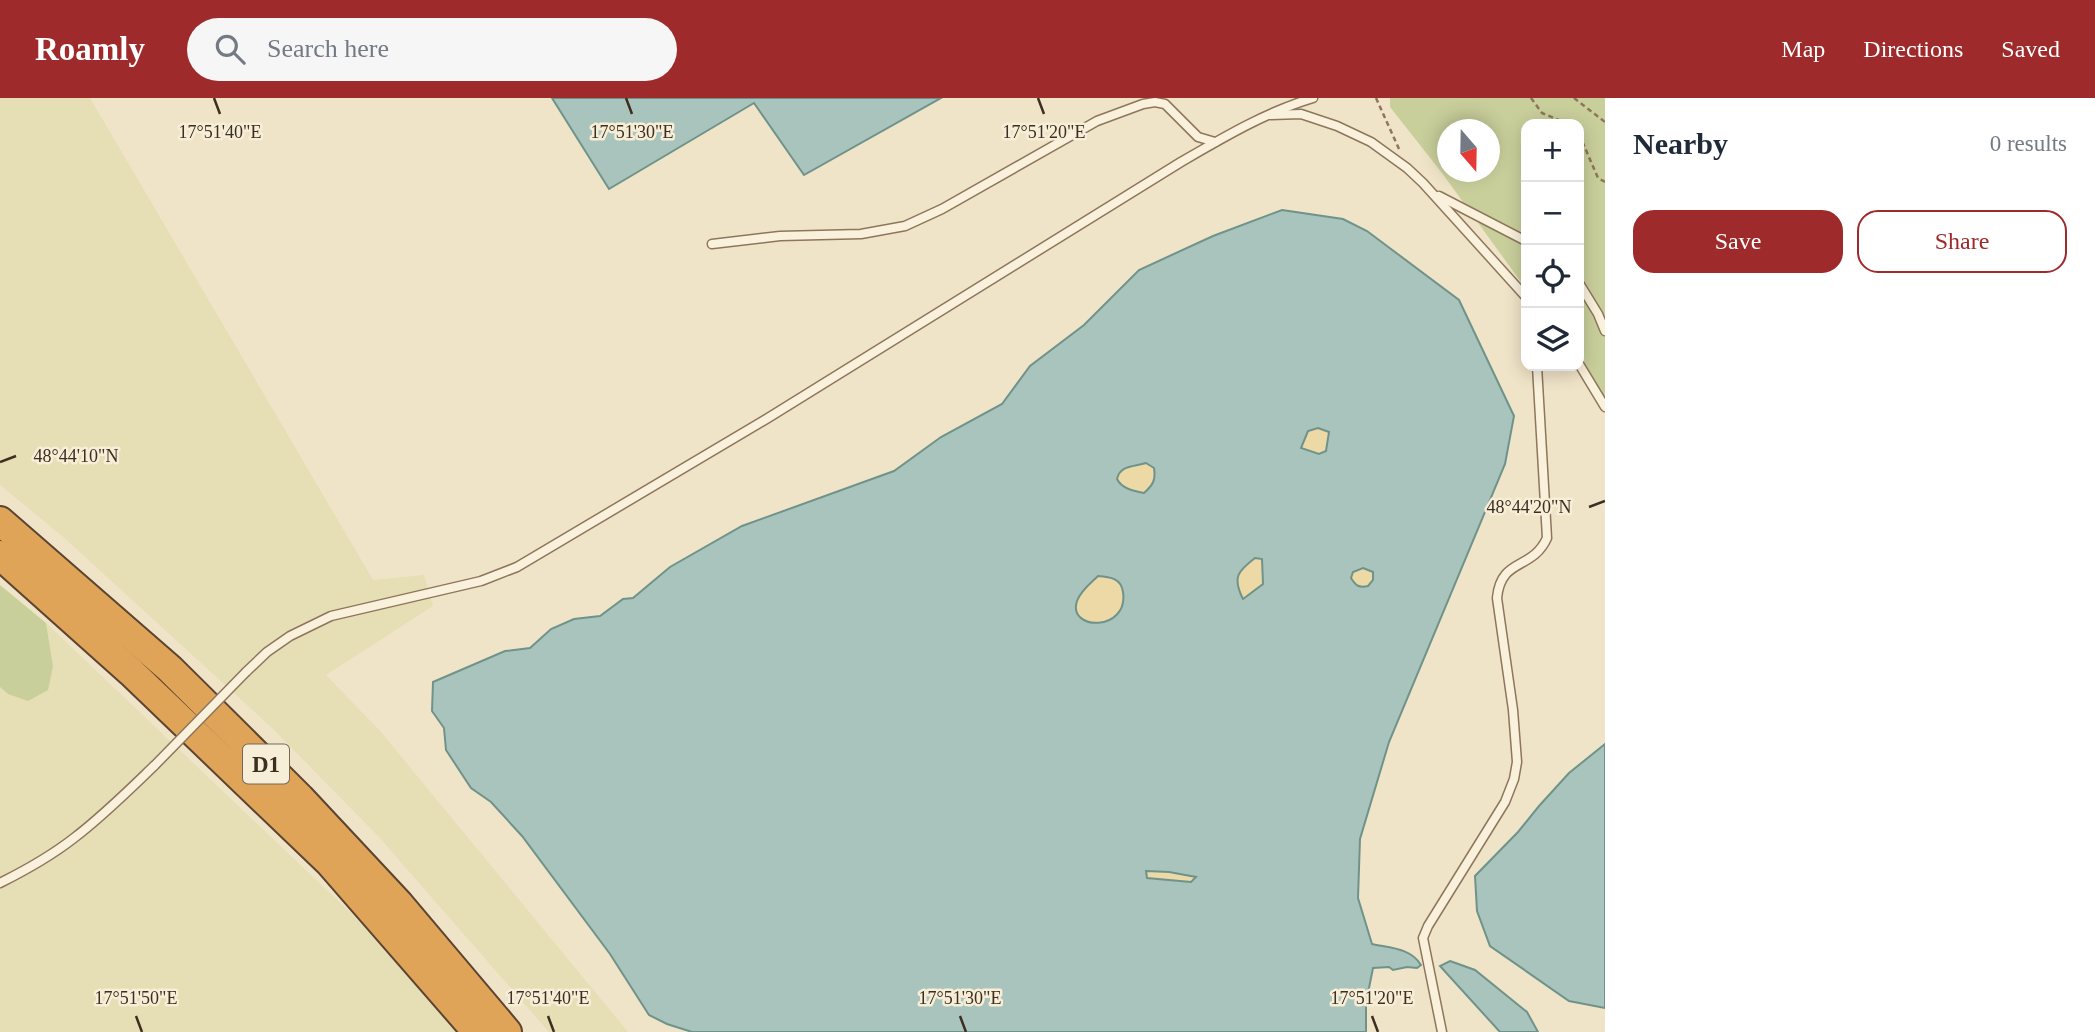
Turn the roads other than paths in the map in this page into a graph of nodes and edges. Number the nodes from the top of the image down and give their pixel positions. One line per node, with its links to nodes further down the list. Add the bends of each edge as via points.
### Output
1 (1313, 98): 2 (lane)
2 (1268, 115): 3 (lane); 4 (lane, via 1301,114 1337,126 1370,142)
3 (1216, 142): 6 (lane, via 1198,137 1165,104 1143,104 1097,121 905,226 860,234); 15 (lane, bridge, via 535,558 481,581 331,616 290,636 246,671 97,820 43,860)
4 (1431, 192): 5 (lane); 7 (lane)
5 (1521, 238)
6 (712, 244)
7 (1521, 291)
8 (1584, 292): 9 (lane)
9 (1605, 331)
10 (1537, 371): 18 (lane, via 1547,538 1534,557 1506,573 1497,598 1513,710 1516,771 1505,802 1423,938)
11 (1583, 371): 12 (lane)
12 (1605, 407)
13 (0, 521): 17 (highway, D1, via 170,669 300,798 400,904)
14 (0, 555): 16 (highway, D1, via 131,672 330,863)
15 (0, 883)
16 (477, 1032)
17 (507, 1032)
18 (1442, 1032)

